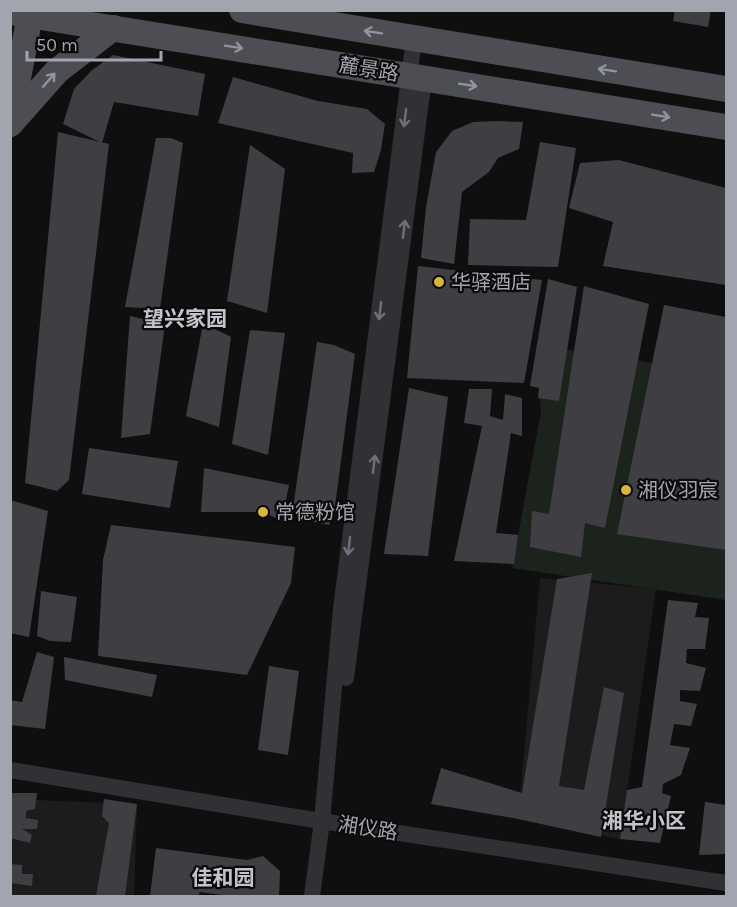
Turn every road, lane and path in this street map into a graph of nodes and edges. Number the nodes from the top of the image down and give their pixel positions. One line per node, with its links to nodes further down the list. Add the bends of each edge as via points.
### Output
1 (242, 10): 4 (main road, 麓景路, one-way to 1)
2 (24, 12): 3 (main road, 麓景路); 7 (main road)
3 (113, 28): 5 (main road, 麓景路, one-way to 5); 8 (main road, one-way to 3, via 57,71)
4 (414, 39): 5 (street); 6 (main road, 麓景路, one-way to 4)
5 (417, 76): 9 (main road, 麓景路, one-way to 9); 11 (street, via 341,609)
6 (726, 89)
7 (10, 120)
8 (10, 124)
9 (726, 127)
10 (10, 770): 11 (street, 湘仪路)
11 (325, 822): 12 (street, 湘仪路); 13 (street); 14 (street)
12 (726, 883)
13 (312, 897)
14 (317, 897)

